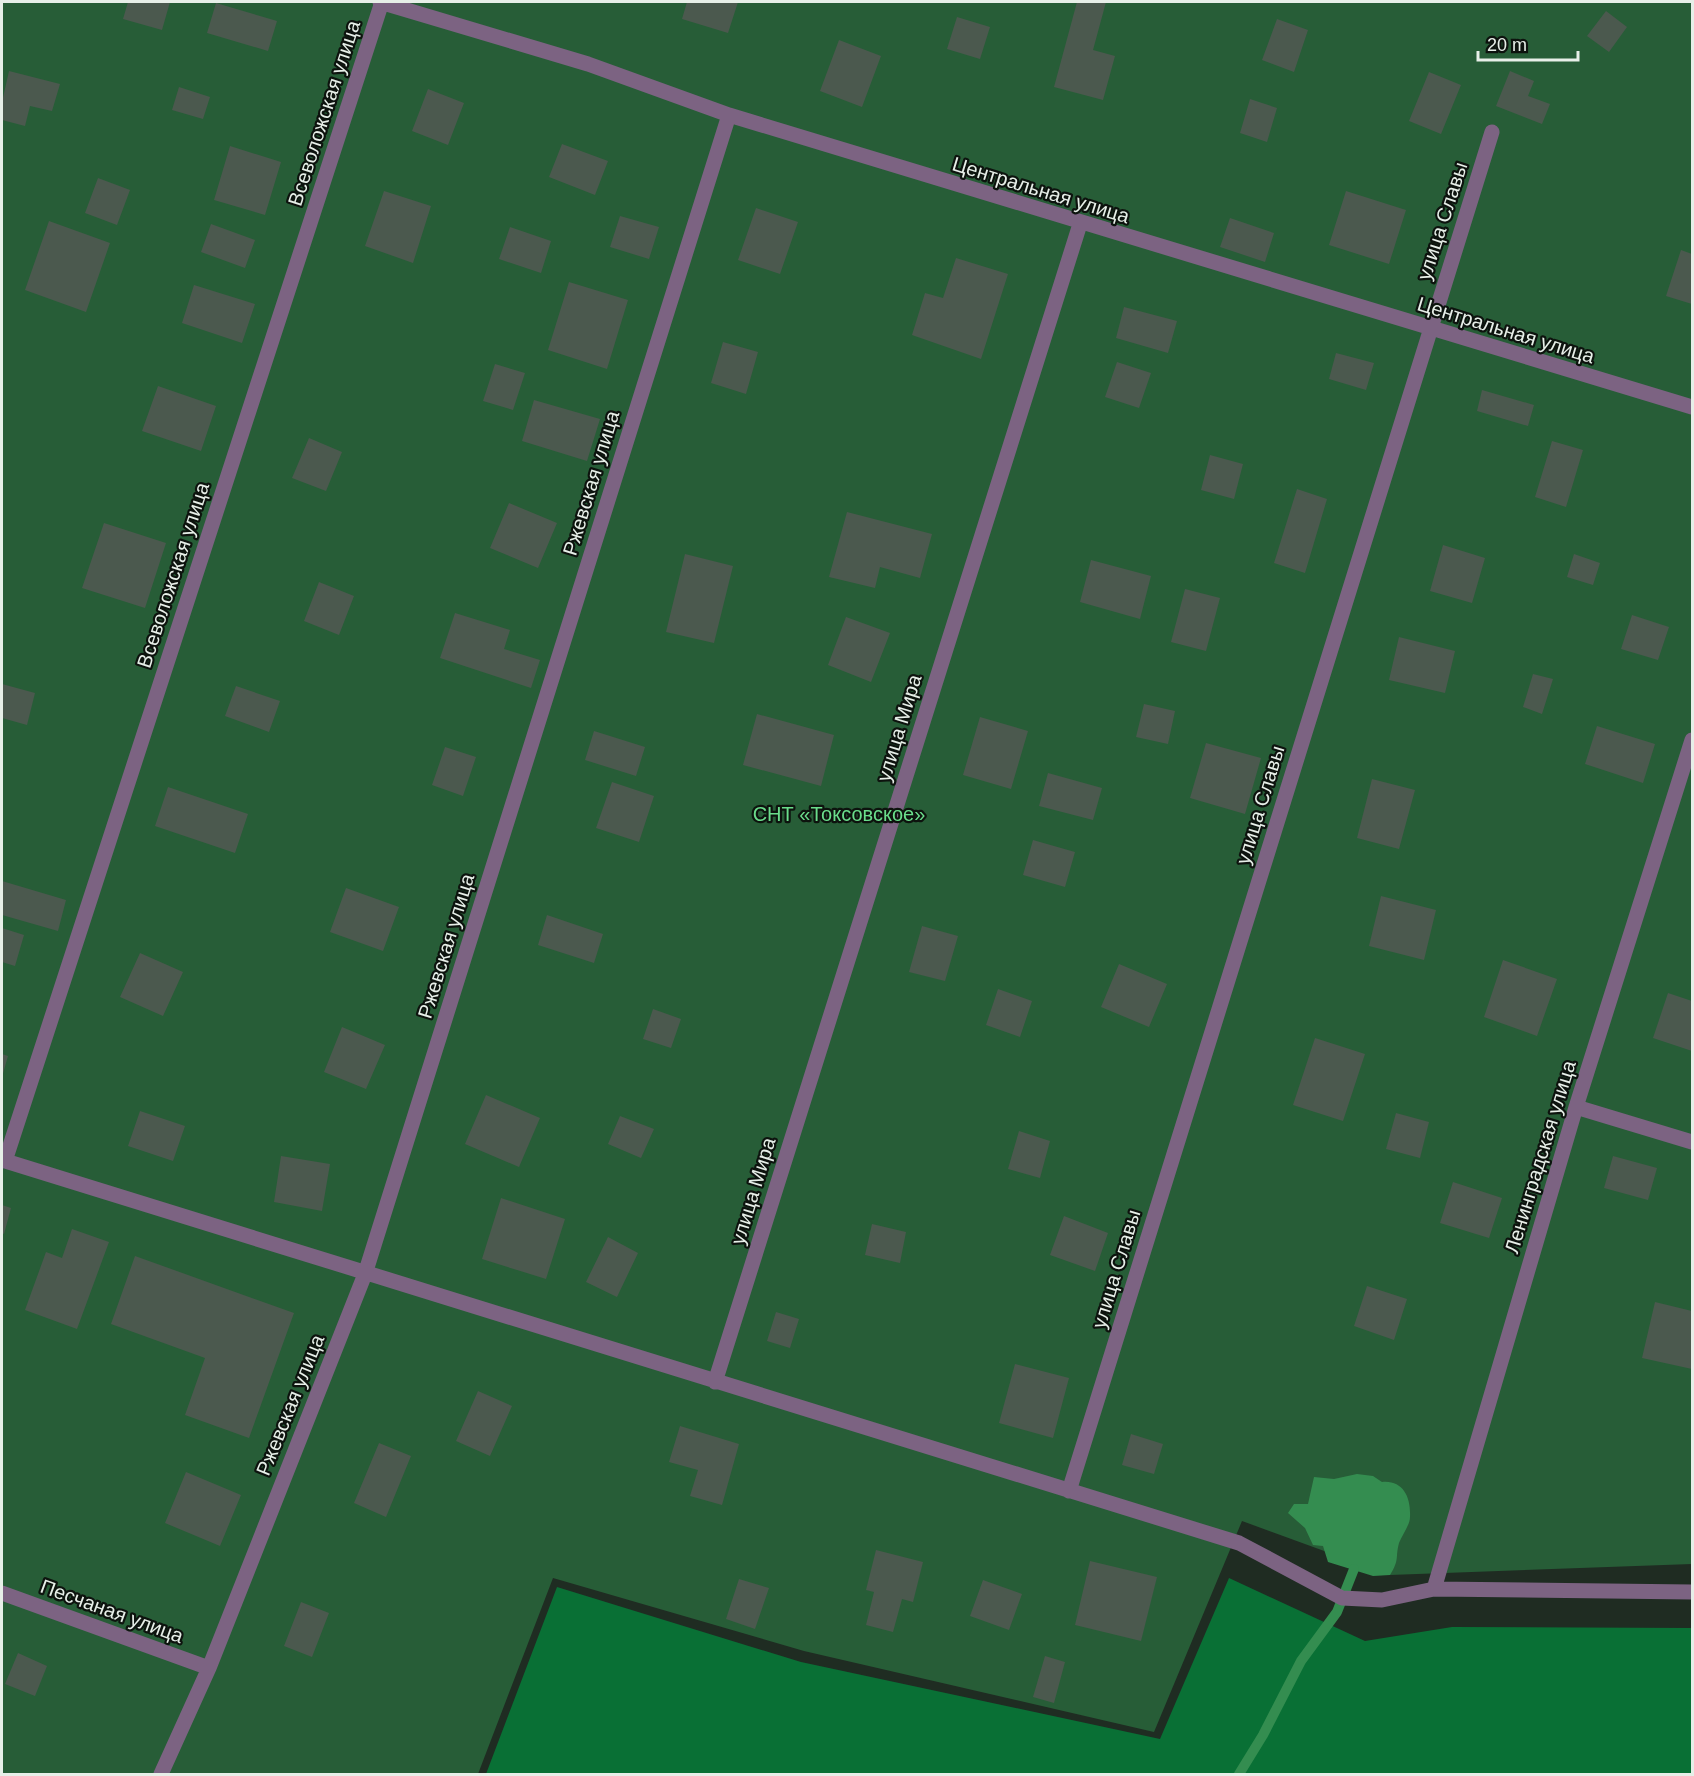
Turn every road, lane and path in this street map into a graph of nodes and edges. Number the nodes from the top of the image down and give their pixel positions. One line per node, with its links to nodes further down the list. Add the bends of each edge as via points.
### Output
1 (381, 2): 2 (street, Центральная улица, via 588,64); 10 (street, Всеволожская улица)
2 (729, 116): 4 (street, Центральная улица); 11 (street, Ржевская улица)
3 (1492, 132): 5 (street, улица Славы)
4 (1080, 224): 5 (street, Центральная улица); 12 (street, улица Мира)
5 (1430, 329): 6 (street, Центральная улица); 13 (street, улица Славы)
6 (1692, 407)
7 (1692, 740): 8 (street, Ленинградская улица)
8 (1576, 1107): 9 (street); 14 (street, Ленинградская улица)
9 (1692, 1142)
10 (3, 1161): 11 (street)
11 (365, 1274): 12 (street); 17 (street, Ржевская улица)
12 (715, 1382): 13 (street)
13 (1069, 1491): 14 (street, via 1239,1543 1342,1598 1382,1600)
14 (1434, 1589): 15 (street)
15 (1692, 1592)
16 (2, 1593): 17 (street, Песчаная улица)
17 (209, 1668): 18 (street, Ржевская улица)
18 (161, 1774)

